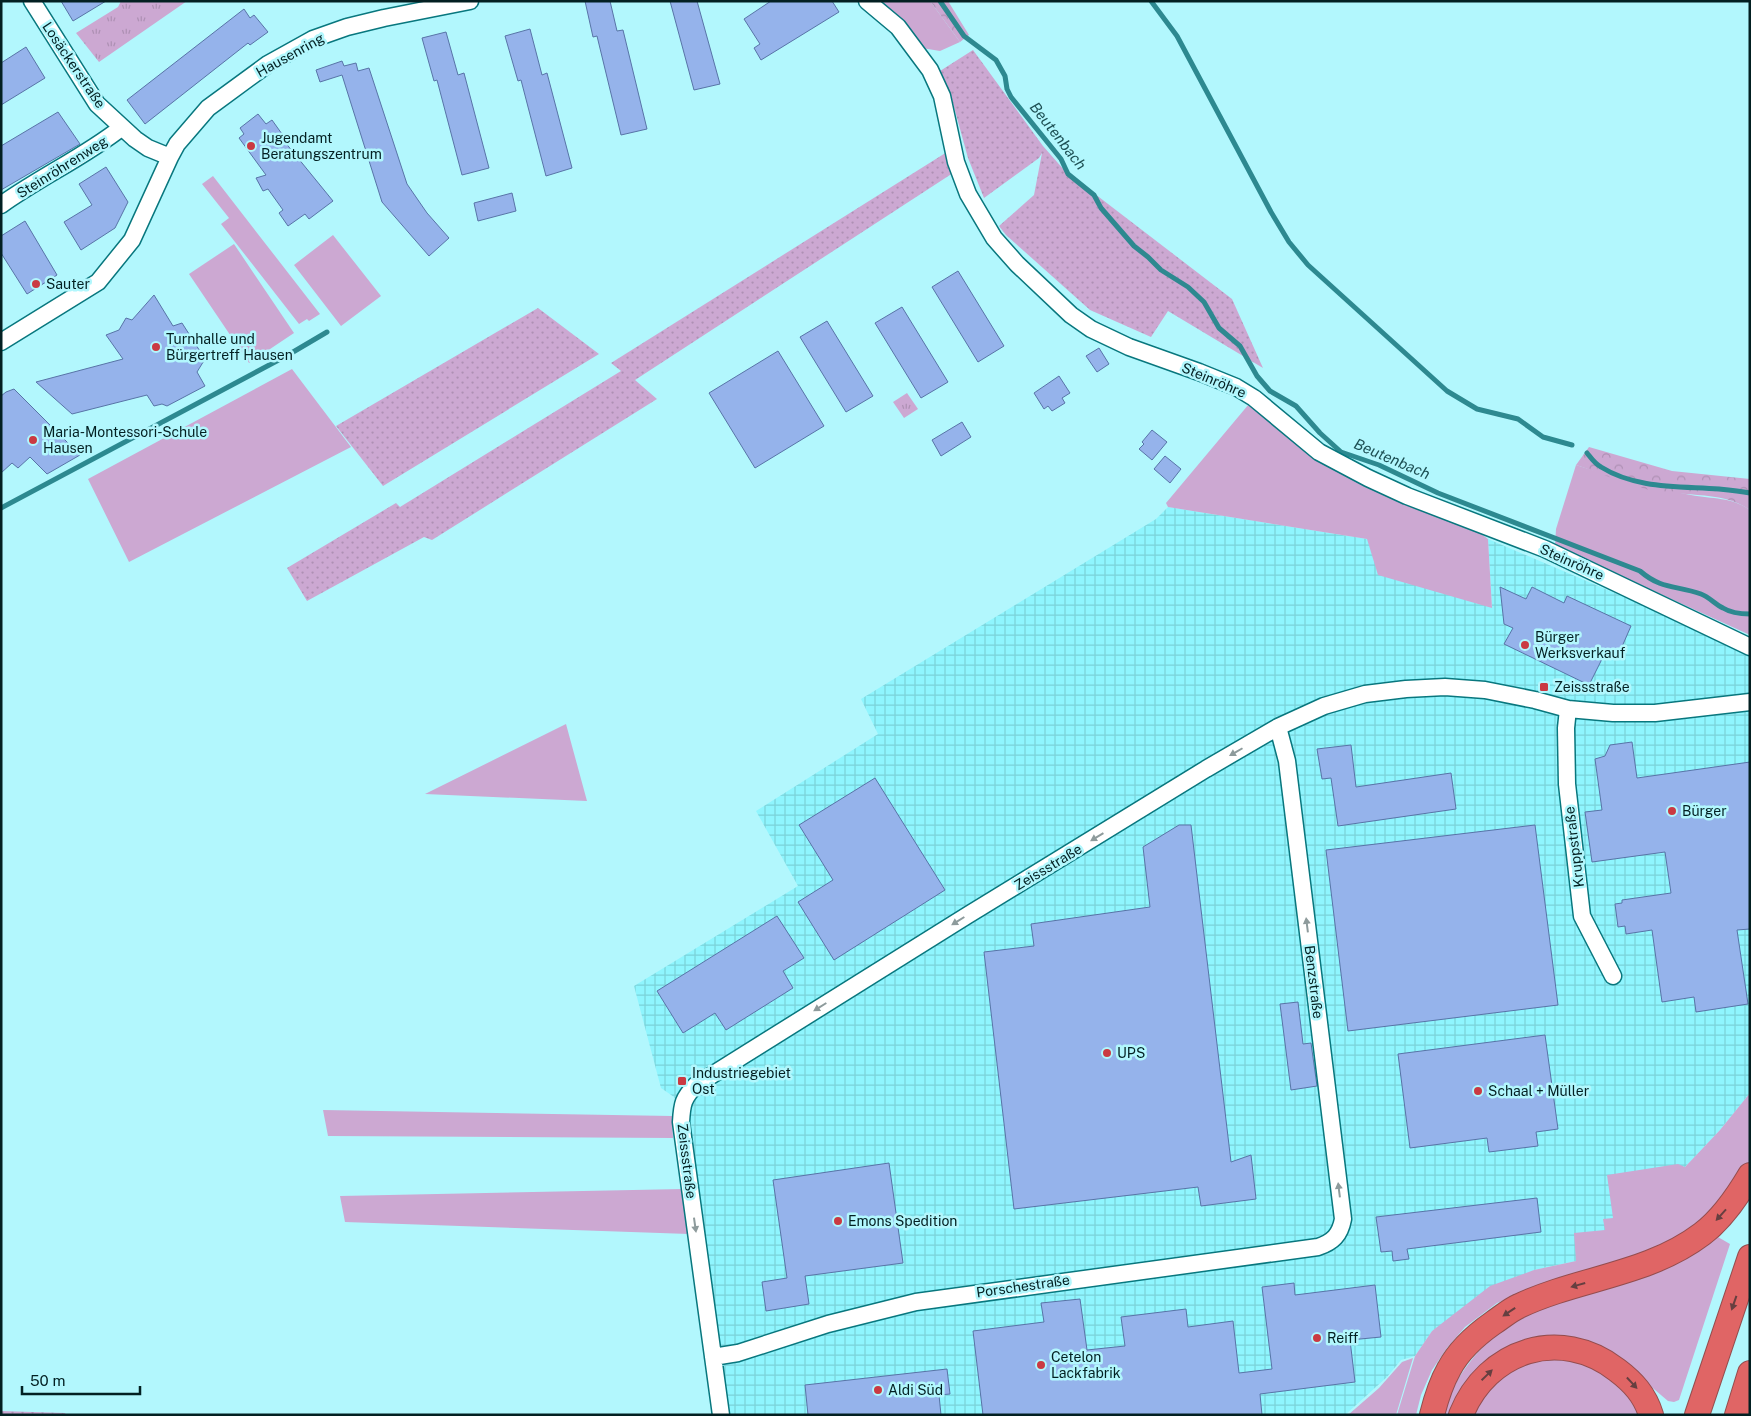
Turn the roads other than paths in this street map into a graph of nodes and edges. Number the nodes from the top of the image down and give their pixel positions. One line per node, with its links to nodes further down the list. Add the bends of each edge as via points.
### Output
1 (32, 1): 4 (street, Losäckerstraße, via 97,104)
2 (470, 1): 5 (street, Hausenring, via 384,18 313,40 268,64 208,108)
3 (867, 1): 8 (street, Steinröhre, via 898,27 930,70 942,96 962,178 994,238 1071,315 1129,347 1236,387 1319,452 1368,478 1545,549)
4 (122, 128): 5 (street, Losäckerstraße, via 148,148); 6 (street, Steinröhrenweg)
5 (170, 157): 7 (street, Hausenring, via 132,240 98,282)
6 (1, 205)
7 (1, 342)
8 (1750, 647)
9 (1750, 702): 10 (street, Zeissstraße, via 1655,713)
10 (1568, 709): 11 (street, Zeissstraße, via 1486,690 1406,688 1365,694 1324,706); 12 (street, Kruppstraße, via 1567,784 1582,916)
11 (1278, 727): 14 (street, Benzstraße, one-way to 11, via 1343,1219 1287,761); 16 (street, Zeissstraße, one-way to 16, via 968,915 686,1094 682,1122)
12 (1613, 976)
13 (1750, 1176): 19 (highway, one-way to 19, via 1723,1214 1702,1234 1677,1250 1647,1264 1517,1306 1485,1328 1458,1354 1449,1368)
14 (1337, 1237): 16 (street, Porschestraße, via 1318,1247 916,1302)
15 (1750, 1257): 22 (highway, one-way to 22)
16 (714, 1357): 18 (street, Zeissstraße)
17 (1749, 1379): 23 (highway)
18 (720, 1415)
19 (1432, 1415)
20 (1460, 1415): 21 (highway, one-way to 21, via 1473,1391 1499,1364 1521,1353 1558,1348 1582,1351 1614,1367 1638,1389)
21 (1651, 1415)
22 (1697, 1415)
23 (1737, 1415)

